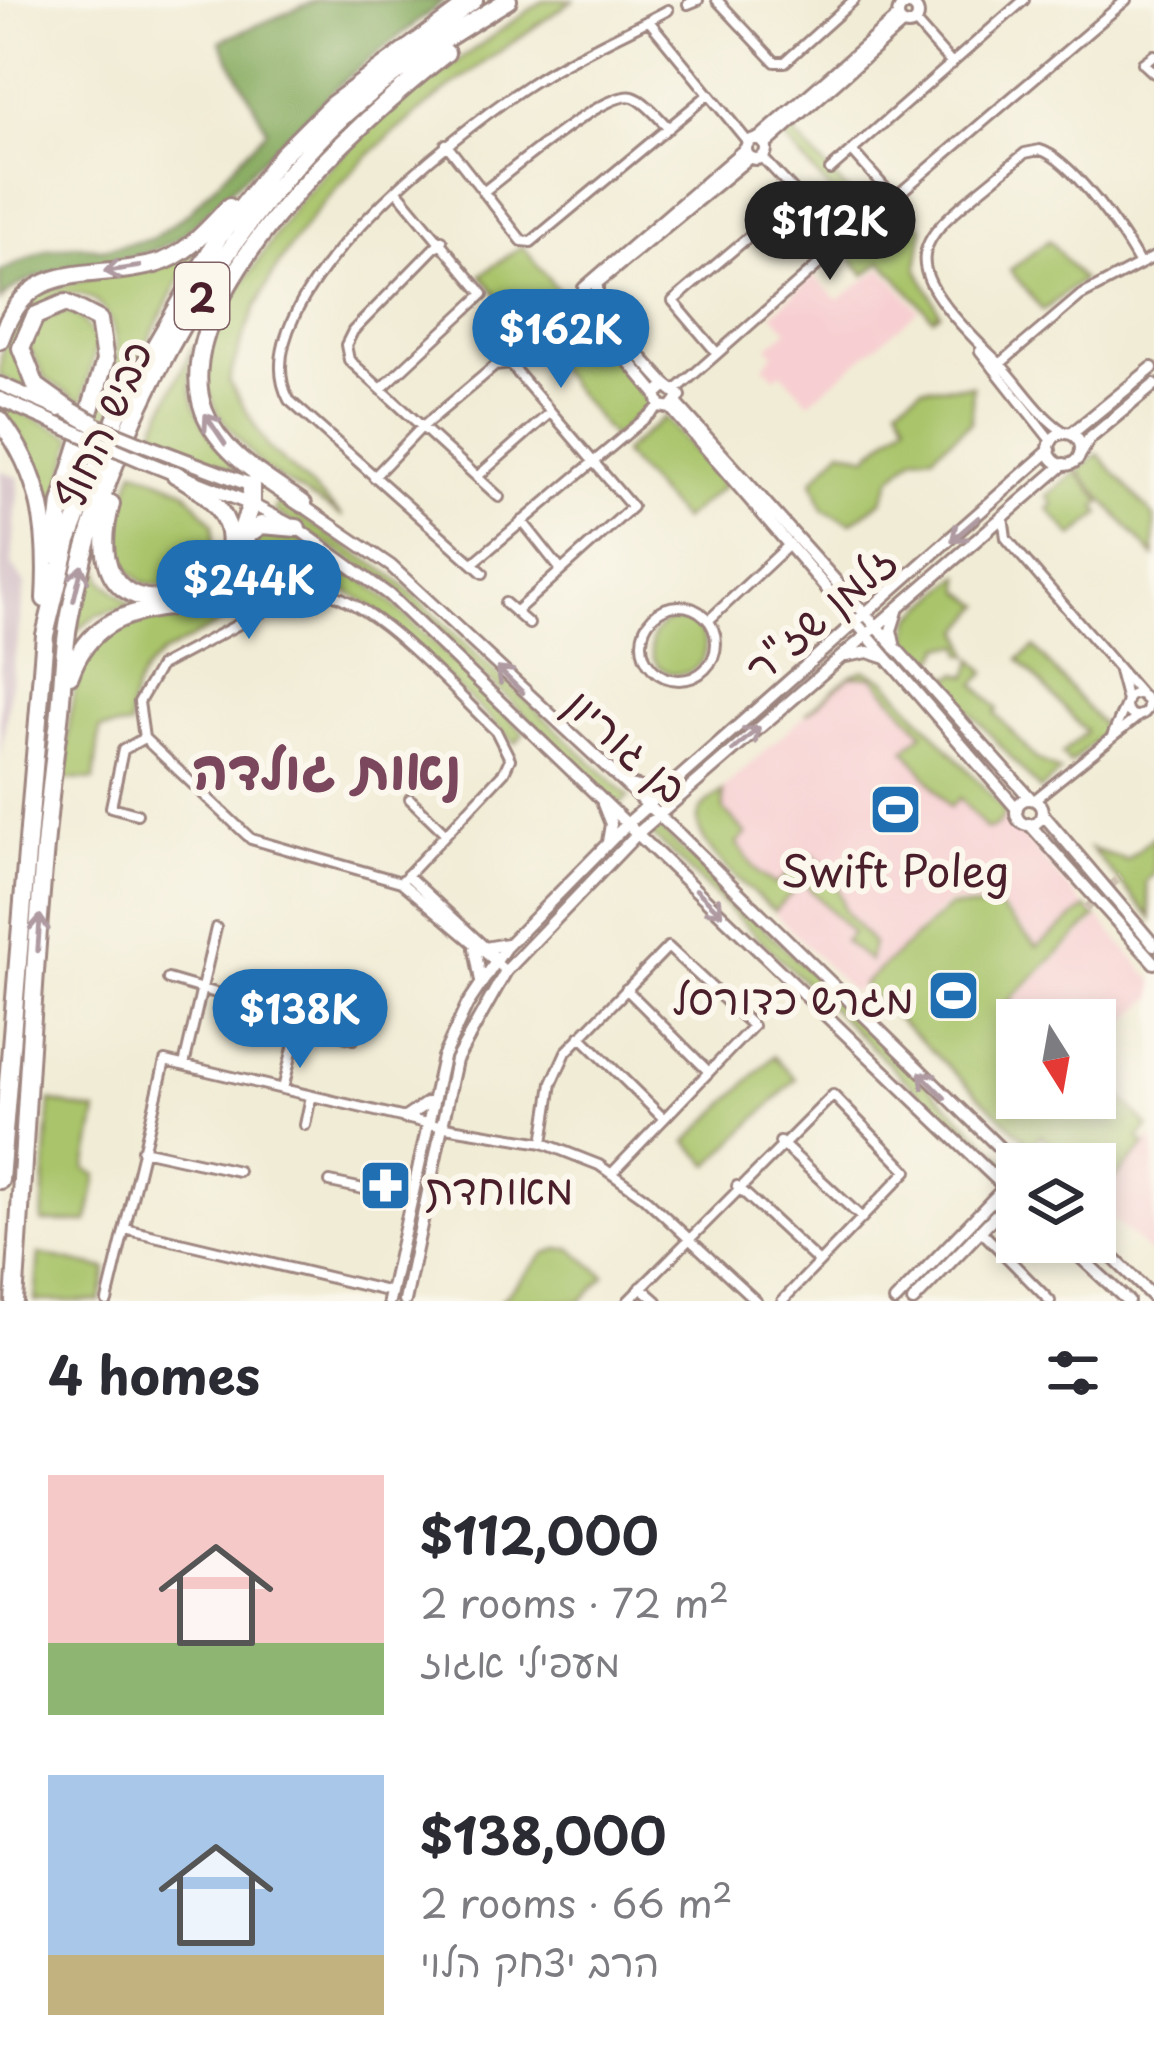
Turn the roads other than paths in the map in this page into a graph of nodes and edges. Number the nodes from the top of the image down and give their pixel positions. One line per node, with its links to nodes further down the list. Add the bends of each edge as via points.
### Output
1 (474, 0): 22 (highway, כביש החוף / 2, via 332,105)
2 (508, 0): 38 (highway, כביש החוף / 2, via 328,133 238,239)
3 (525, 0): 58 (highway, one-way to 3, via 247,465 211,426 195,376 207,328 255,244 336,148 404,85)
4 (717, 0): 5 (street, via 775,62 785,62)
5 (854, 0)
6 (930, 0): 12 (street)
7 (1024, 0): 15 (street)
8 (1108, 0): 10 (street)
9 (1126, 0): 10 (street)
10 (1115, 9): 21 (street, via 894,198)
11 (668, 10): 13 (street)
12 (907, 11): 15 (street); 20 (street)
13 (649, 21): 17 (street); 19 (street, via 558,67)
14 (1154, 55): 16 (street, via 1143,63)
15 (952, 64): 21 (street)
16 (1154, 73)
17 (709, 94): 18 (street); 20 (street)
18 (669, 128): 25 (street, via 639,100 622,97); 25 (street, via 531,242)
19 (446, 144): 24 (street); 25 (street)
20 (755, 148): 26 (street); 31 (street, via 597,284)
21 (852, 152): 23 (street)
22 (281, 156): 30 (highway, one-way to 30, via 179,254); 78 (highway, כביש החוף / 2, via 218,238 134,375 68,541)
23 (830, 170)
24 (397, 190): 27 (street); 55 (street, via 321,274 279,356 289,400)
25 (483, 192)
26 (799, 195): 34 (street, via 838,238 836,249); 34 (street, via 673,301)
27 (442, 240): 40 (street, via 346,345 349,360); 40 (street, via 483,294)
28 (1154, 256): 29 (street)
29 (1139, 263): 35 (street, via 1080,296); 35 (street, via 1061,161 1033,150 943,223 922,263 950,319)
30 (70, 276): 32 (highway, via 27,286); 33 (highway, via 26,292)
31 (590, 304): 39 (street); 42 (street)
32 (0, 323)
33 (0, 340)
34 (718, 353): 39 (street)
35 (996, 366): 48 (street); 49 (street)
36 (1154, 375): 48 (street); 50 (street)
37 (0, 384): 44 (main road)
38 (152, 386): 53 (highway, via 105,540 120,581 157,600 200,590 226,551 216,505); 85 (highway, כביש החוף / 2, one-way to 38, via 69,622 93,526)
39 (672, 387): 42 (street); 42 (street)
40 (381, 390): 47 (street)
41 (0, 398): 44 (main road)
42 (666, 403): 51 (street); 64 (street); 64 (street, via 721,447)
43 (551, 412): 47 (street, via 504,363); 51 (street); 54 (street)
44 (69, 418): 46 (highway, bridge); 53 (main road, bridge); 78 (highway, via 36,386 21,348 35,316 66,302 99,320 106,352 62,503)
45 (0, 420): 84 (highway, via 44,506)
46 (94, 424): 56 (main road, בן גוריון, bridge)
47 (420, 429): 54 (street); 55 (street)
48 (1068, 434): 49 (street, זלמן שז"ר); 50 (street)
49 (1051, 446): 52 (street); 70 (street, זלמן שז"ר, one-way to 70)
50 (1081, 453): 52 (street, זלמן שז"ר)
51 (594, 460): 60 (street); 67 (street, via 632,508)
52 (1064, 464): 59 (street, זלמן שז"ר)
53 (175, 473): 56 (main road)
54 (478, 476): 57 (street)
55 (374, 477): 66 (street)
56 (251, 494): 58 (street, בן גוריון); 61 (street, בן גוריון); 65 (highway)
57 (499, 497)
58 (303, 504): 91 (street, בן גוריון, one-way to 58, via 391,566)
59 (1004, 514): 62 (street, זלמן שז"ר); 63 (street)
60 (522, 521): 66 (street); 67 (street)
61 (297, 528): 65 (highway, via 254,527); 93 (street, בן גוריון, via 389,595)
62 (981, 534): 63 (street); 72 (street, זלמן שז"ר)
63 (1006, 538): 82 (street)
64 (792, 543): 71 (street); 74 (street)
65 (235, 550): 85 (highway, via 204,596 100,627 79,653)
66 (473, 563): 68 (street)
67 (562, 570): 73 (street)
68 (483, 573)
69 (505, 603): 73 (street)
70 (880, 603): 71 (street); 75 (street, זלמן שז"ר)
71 (847, 605): 75 (street); 79 (street)
72 (900, 605): 77 (street, זלמן שז"ר); 83 (street, via 891,636)
73 (515, 612): 76 (street)
74 (709, 620): 74 (street, via 682,606 658,612 642,637 650,667 676,680 699,674 716,652)
75 (861, 620): 77 (street); 79 (street, זלמן שז"ר)
76 (529, 624)
77 (870, 631): 80 (street, זלמן שז"ר); 81 (street); 83 (street)
78 (45, 635): 84 (highway, כביש החוף / 2)
79 (840, 638): 92 (street, זלמן שז"ר)
80 (838, 659): 81 (street, via 868,652); 94 (street, זלמן שז"ר, one-way to 80)
81 (889, 659): 98 (street)
82 (1113, 660): 86 (street); 87 (street)
83 (911, 670): 96 (street)
84 (39, 695): 140 (highway, כביש החוף / 2)
85 (62, 698): 157 (highway, כביש החוף / 2, one-way to 85, via 46,814)
86 (1145, 699): 87 (street, via 1134,695); 88 (street)
87 (1127, 703): 88 (street); 89 (street)
88 (1140, 715): 89 (street)
89 (1112, 735): 96 (street)
90 (144, 738): 99 (street, via 123,750 112,792 111,807); 103 (street, via 139,702 160,666 286,596 323,588 355,602 506,742 504,772); 109 (street, via 251,839)
91 (623, 782): 92 (street, via 649,790); 97 (street, בן גוריון)
92 (676, 782): 97 (street, זלמן שז"ר)
93 (596, 790): 101 (street, בן גוריון); 106 (street, via 609,815)
94 (679, 798): 100 (street, זלמן שז"ר); 105 (street, via 672,816)
95 (410, 799): 103 (street)
96 (1037, 805): 98 (street); 102 (street); 112 (street)
97 (648, 806): 100 (street, בן גוריון); 101 (street, זלמן שז"ר)
98 (1017, 809): 102 (street)
99 (136, 814)
100 (658, 816): 104 (street, זלמן שז"ר); 105 (street, בן גוריון)
101 (628, 823): 104 (street, בן גוריון); 106 (street, זלמן שז"ר)
102 (1029, 824): 114 (street)
103 (445, 833): 109 (street)
104 (638, 833): 107 (street, זלמן שז"ר); 108 (street, בן גוריון)
105 (681, 836): 135 (street, בן גוריון, one-way to 105)
106 (608, 842): 111 (street, זלמן שז"ר)
107 (616, 854): 108 (street); 115 (street, זלמן שז"ר)
108 (659, 854): 139 (street, בן גוריון, one-way to 139)
109 (408, 881): 113 (street)
110 (215, 928): 118 (street)
111 (510, 943): 113 (street); 115 (street, זלמן שז"ר)
112 (1154, 945)
113 (480, 949): 115 (street); 117 (street)
114 (1154, 963)
115 (499, 965): 117 (street); 132 (street, via 463,1044)
116 (168, 979): 118 (street)
117 (481, 986): 126 (street, via 458,1022)
118 (201, 988): 120 (street); 123 (street)
119 (626, 989): 121 (street); 124 (street); 124 (street, via 668,946 753,1026)
120 (299, 1023): 122 (street); 125 (street)
121 (580, 1036): 129 (street); 134 (street, via 552,1083)
122 (353, 1039)
123 (184, 1065): 125 (street); 136 (street, via 165,1061)
124 (709, 1072): 129 (street)
125 (283, 1089): 127 (street)
126 (434, 1090): 128 (street); 130 (street)
127 (311, 1096): 128 (street); 131 (street)
128 (405, 1118): 130 (street)
129 (664, 1119): 138 (street)
130 (424, 1123): 132 (street); 155 (street)
131 (305, 1125)
132 (439, 1126): 134 (street); 159 (street)
133 (780, 1142): 142 (street); 147 (street); 147 (street, via 830,1094 907,1172)
134 (543, 1143): 138 (street)
135 (996, 1144)
136 (142, 1150): 137 (street); 148 (street)
137 (238, 1172)
138 (613, 1172): 150 (street)
139 (994, 1178): 143 (street)
140 (0, 1180)
141 (329, 1182): 144 (street)
142 (736, 1186): 150 (street); 152 (street)
143 (996, 1188)
144 (398, 1196)
145 (996, 1206): 164 (street)
146 (996, 1208): 149 (street)
147 (862, 1218): 152 (street)
148 (125, 1229): 155 (street); 158 (street)
149 (981, 1231): 165 (street); 166 (street)
150 (688, 1236): 154 (street); 162 (street)
151 (1116, 1261): 156 (street)
152 (819, 1262): 163 (street)
153 (1087, 1263): 167 (street)
154 (641, 1286): 160 (street); 161 (street)
155 (390, 1297)
156 (1154, 1298)
157 (14, 1301)
158 (107, 1301)
159 (405, 1301)
160 (628, 1301)
161 (657, 1301)
162 (756, 1301)
163 (782, 1301)
164 (896, 1301)
165 (913, 1301)
166 (1051, 1301)
167 (1128, 1301)

